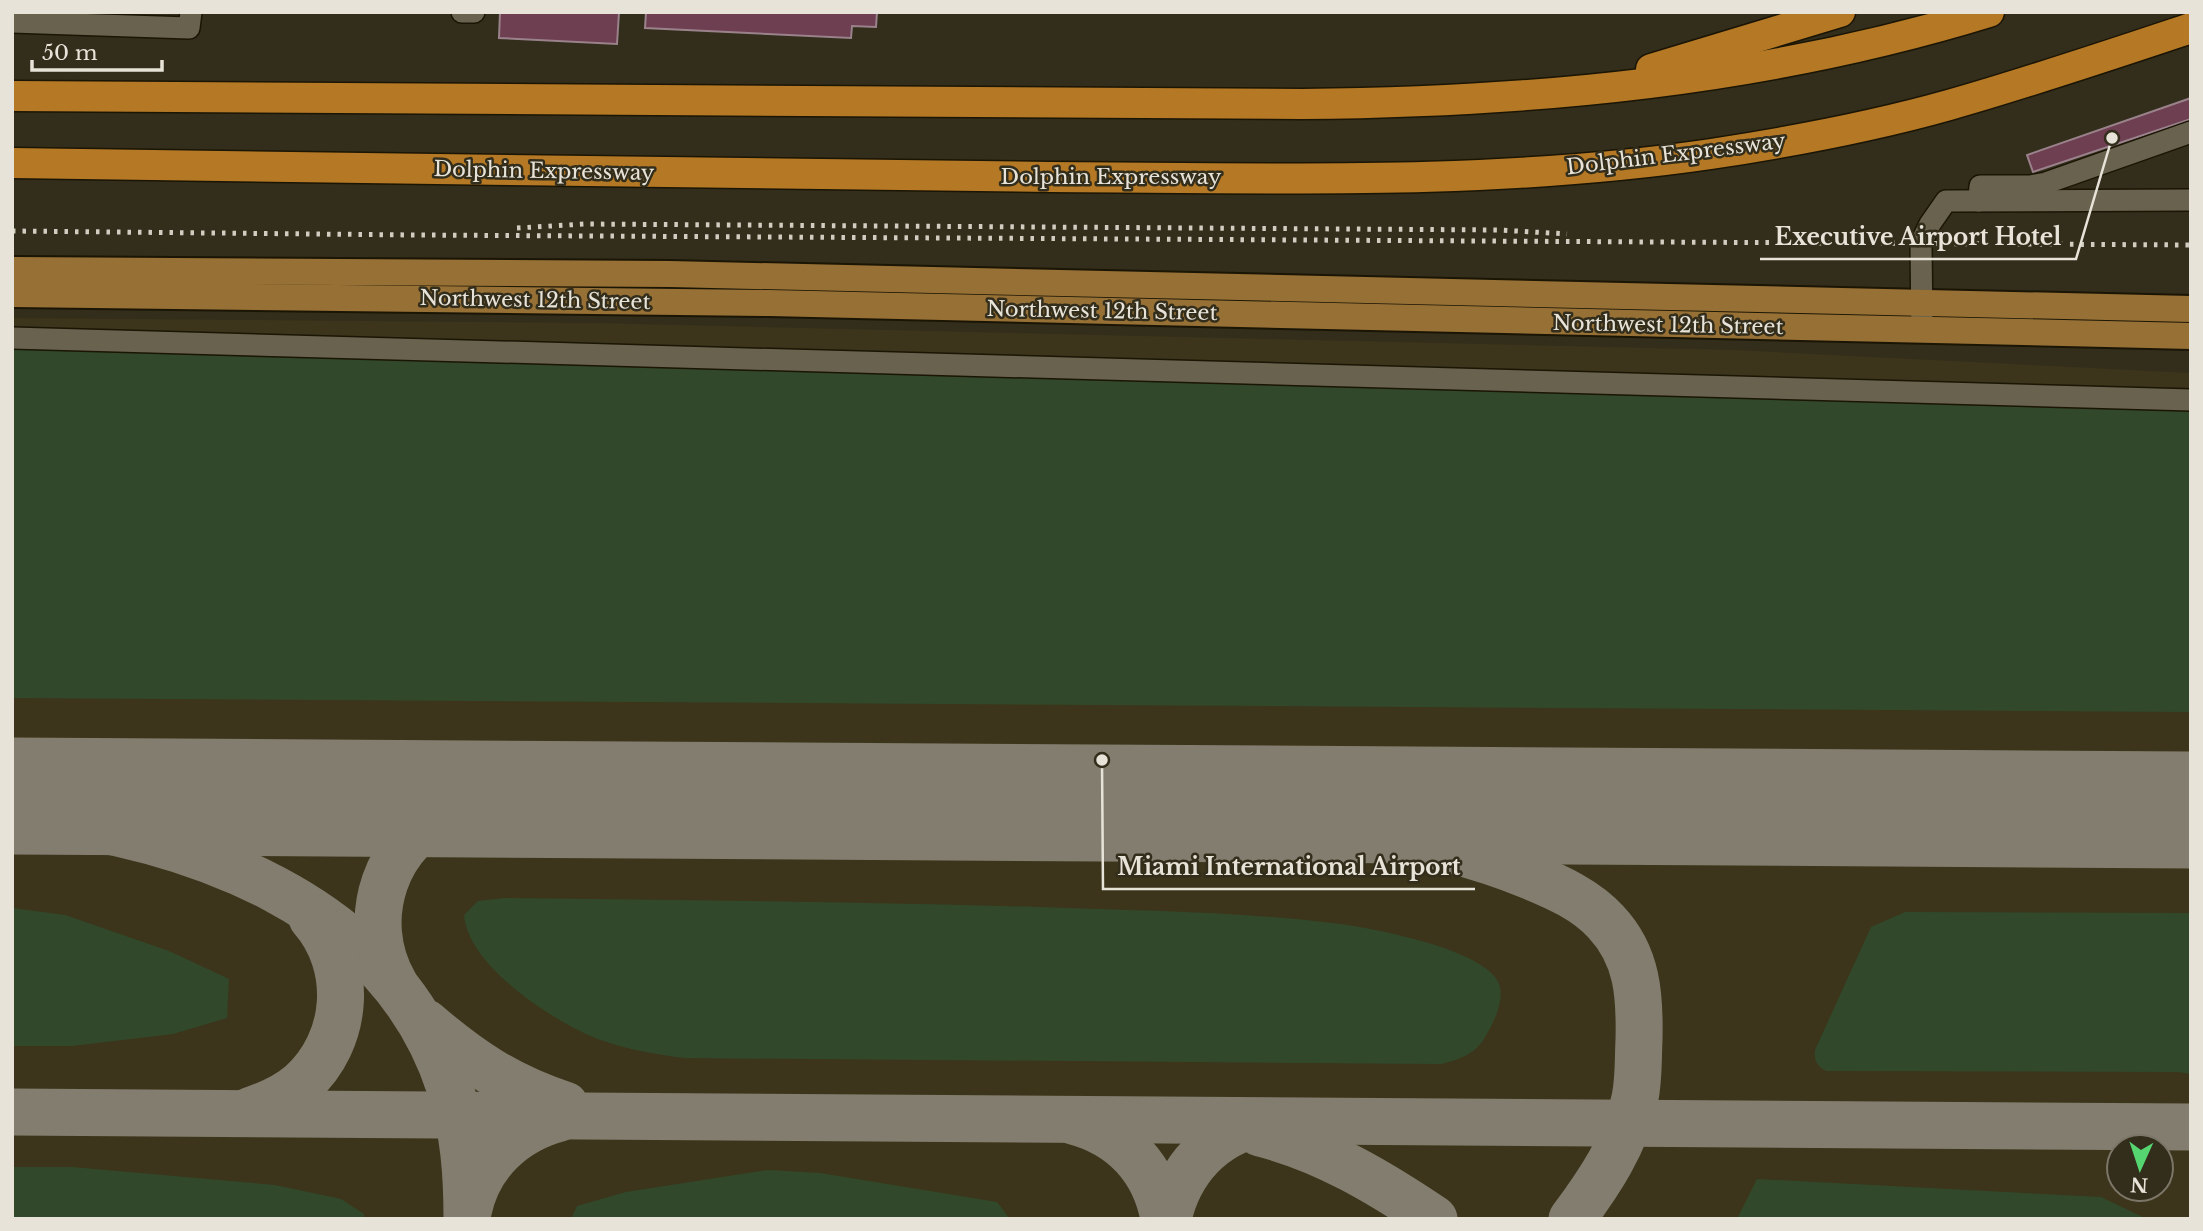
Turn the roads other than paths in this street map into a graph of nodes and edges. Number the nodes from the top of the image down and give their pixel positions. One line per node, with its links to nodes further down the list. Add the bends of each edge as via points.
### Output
1 (191, 12): 6 (lane, via 189,28)
2 (462, 12): 3 (lane)
3 (474, 12)
4 (1840, 12): 8 (highway)
5 (1989, 12): 8 (highway, via 1766,66)
6 (12, 22)
7 (2191, 28): 11 (highway, Dolphin Expressway, via 1942,107 1833,132 1618,166 1482,176 792,176)
8 (1570, 93): 9 (highway, via 1446,102 1302,104)
9 (12, 96)
10 (2191, 132): 12 (lane, via 2046,183 1980,186)
11 (12, 163)
12 (1979, 201): 13 (lane); 16 (lane, via 1946,201 1930,224 1921,243)
13 (2191, 201)
14 (12, 270): 16 (main road, Northwest 12th Street, via 670,274)
15 (12, 295): 18 (main road, Northwest 12th Street, via 769,303)
16 (1922, 302): 17 (main road, Northwest 12th Street); 18 (lane)
17 (2191, 309)
18 (1922, 330): 19 (main road, Northwest 12th Street)
19 (2191, 336)
20 (12, 338): 21 (lane)
21 (2191, 400)

